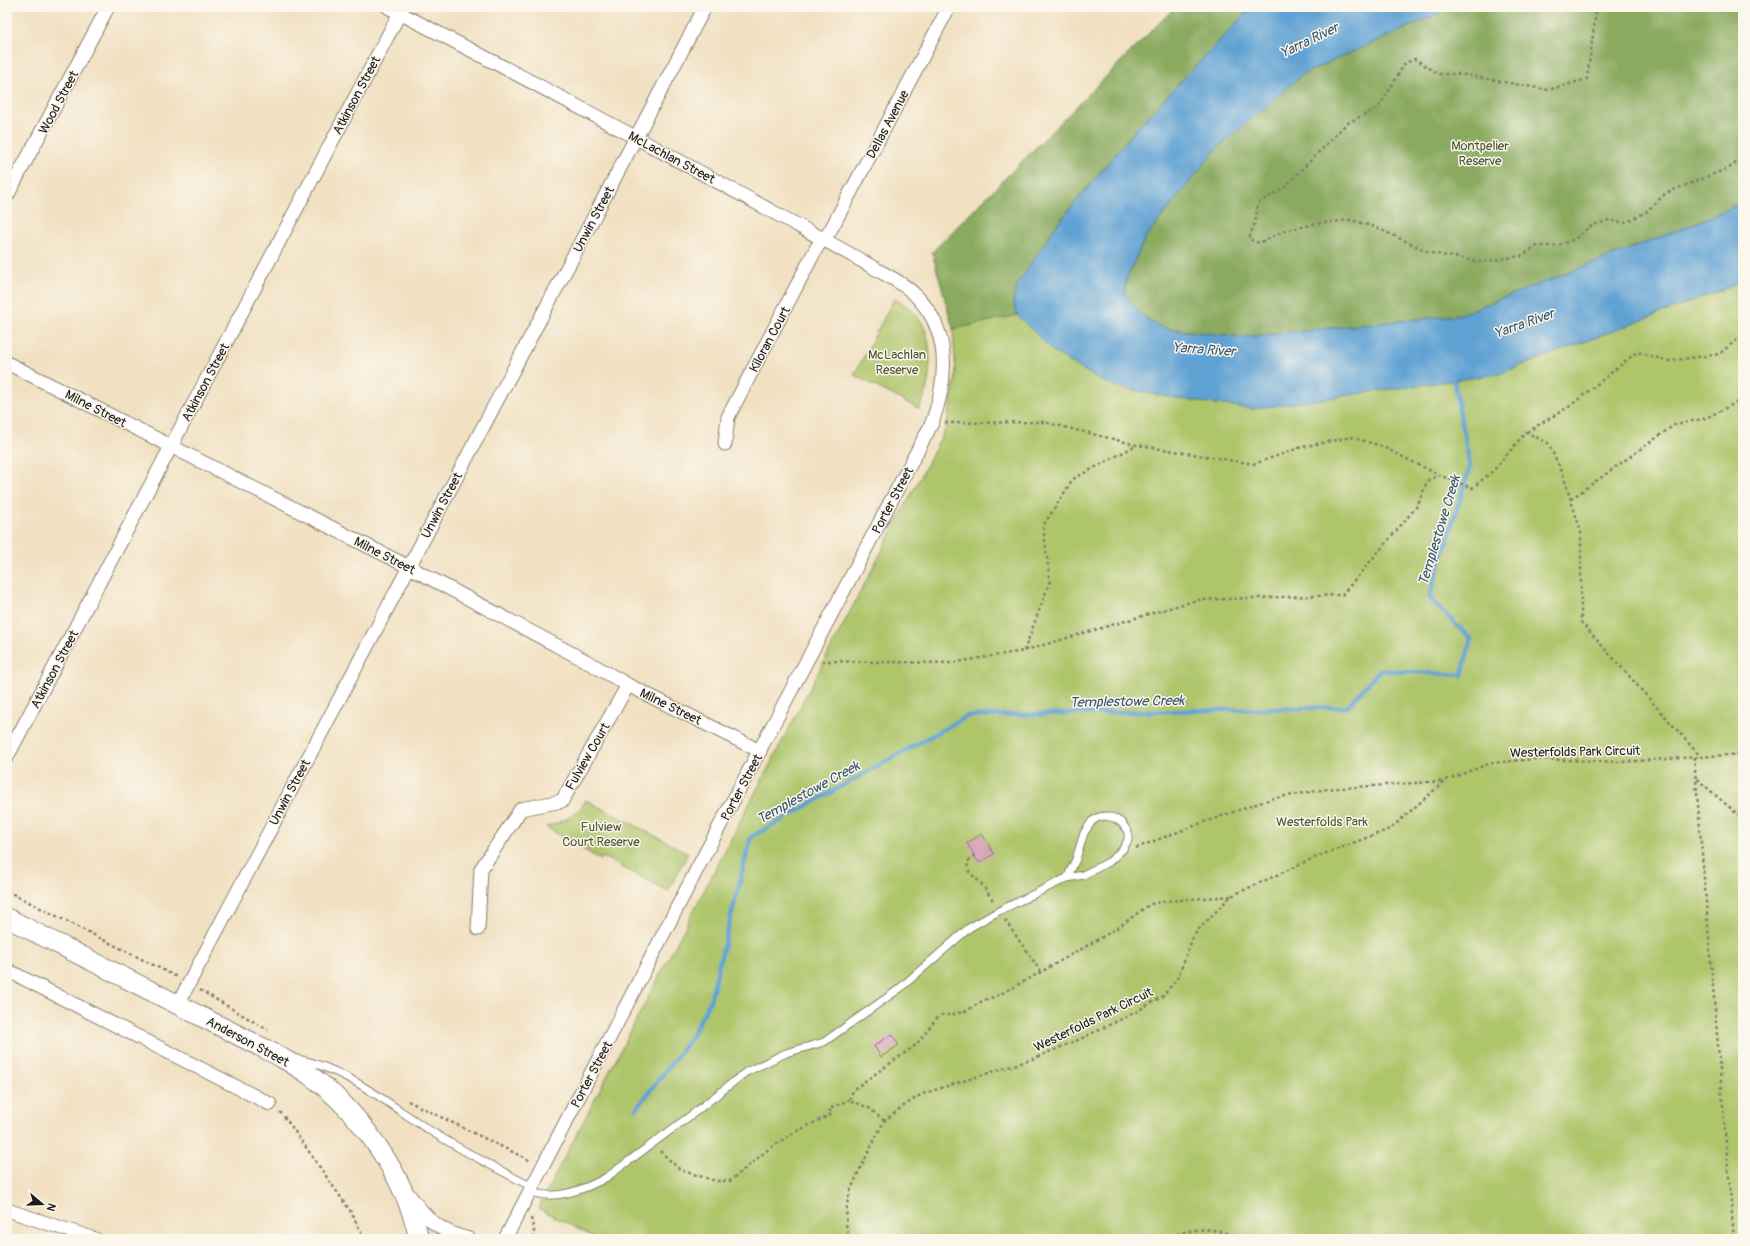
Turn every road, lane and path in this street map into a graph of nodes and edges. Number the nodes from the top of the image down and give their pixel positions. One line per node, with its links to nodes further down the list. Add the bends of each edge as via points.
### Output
1 (108, 7): 8 (street, Wood Street)
2 (705, 7): 6 (street, Unwin Street)
3 (949, 7): 9 (street, Dellas Avenue)
4 (1607, 7): 7 (path, via 1596,12 1587,79 1548,90 1460,74 1438,74 1415,59 1405,63 1379,106 1346,124 1284,188 1258,203 1249,239 1259,243 1284,231 1320,223 1351,220 1375,227 1431,253 1481,262 1521,256 1537,246 1556,246 1575,239 1589,227 1609,220 1625,223 1646,212 1666,193 1729,168)
5 (397, 9): 6 (street, McLachlan Street); 18 (street, Atkinson Street)
6 (636, 137): 9 (street, McLachlan Street); 21 (street, Unwin Street)
7 (1743, 158)
8 (7, 196)
9 (824, 239): 10 (street, McLachlan Street, via 900,283 918,297); 16 (street, Kiloran Court, via 817,247 728,417)
10 (937, 329): 14 (street, Porter Street, via 942,346 944,377)
11 (1743, 336): 15 (path, via 1719,354 1668,361 1637,352 1570,406)
12 (7, 362): 18 (street, Milne Street)
13 (1743, 399): 20 (path, via 1706,418 1674,424)
14 (932, 424): 17 (path, via 1044,422); 23 (street, Porter Street)
15 (1526, 432): 19 (path, via 1494,470 1472,488); 20 (path, via 1548,443)
16 (725, 444)
17 (1137, 445): 19 (path, via 1254,464 1302,447 1351,437 1381,446); 22 (path, via 1073,479 1043,526 1050,580)
18 (171, 446): 21 (street, Milne Street); 27 (street, Atkinson Street)
19 (1439, 475): 22 (path, via 1427,481 1418,505 1342,595 1197,600)
20 (1571, 499): 29 (path, via 1581,532 1581,622)
21 (409, 567): 24 (street, Milne Street); 42 (street, Unwin Street)
22 (1024, 652): 23 (path, via 951,663)
23 (808, 660): 25 (street, Porter Street)
24 (628, 685): 25 (street, Milne Street); 38 (street, Fulview Court, via 562,801 521,809 481,869)
25 (760, 751): 51 (street, Porter Street)
26 (1743, 754): 29 (path, Westerfolds Park Circuit)
27 (7, 757)
28 (1694, 757): 29 (path, Westerfolds Park Circuit); 30 (path); 31 (path, Westerfolds Park Circuit, via 1621,762 1534,759 1492,763)
29 (1700, 757)
30 (1696, 779): 32 (path); 63 (path)
31 (1446, 780): 33 (path, via 1327,789 1274,798); 36 (path, Westerfolds Park Circuit, via 1390,829 1316,857)
32 (1743, 819)
33 (1116, 856): 34 (lane, via 1093,871); 34 (lane, via 1126,844 1128,832 1122,822 1106,816 1099,817 1086,829 1076,859)
34 (1066, 878): 50 (lane, via 969,928 899,989 824,1042 786,1053 746,1072)
35 (7, 891): 42 (path)
36 (1231, 896): 41 (path, via 1150,904 1116,929); 49 (path, Westerfolds Park Circuit, via 1193,937 1178,977 1163,996 1080,1039 1030,1060 922,1094)
37 (7, 918): 43 (main road, Anderson Street)
38 (478, 929)
39 (1029, 954): 41 (path)
40 (7, 970): 48 (street)
41 (1041, 972): 46 (path, via 966,1011 937,1018 916,1046 854,1089)
42 (188, 983): 43 (street, Unwin Street); 44 (path)
43 (178, 1004): 45 (main road, Anderson Street)
44 (273, 1033)
45 (277, 1055): 52 (main road, Anderson Street, via 308,1074 341,1102 361,1123); 53 (lane, via 323,1066 353,1079 451,1143)
46 (849, 1100): 49 (path, via 869,1108); 50 (path, via 830,1109 832,1114 795,1132 770,1148 730,1181 716,1181 680,1170)
47 (407, 1101): 51 (path)
48 (270, 1104): 56 (path, via 283,1115 351,1212)
49 (884, 1121): 60 (path, Westerfolds Park Circuit, via 851,1189 846,1224)
50 (653, 1144): 53 (lane, via 607,1177 586,1187 550,1195 541,1195)
51 (542, 1167): 53 (street, Porter Street)
52 (395, 1176): 57 (main road, Anderson Street, via 412,1213); 58 (street, via 436,1226)
53 (531, 1189): 59 (street, Porter Street)
54 (7, 1210): 55 (street)
55 (95, 1239)
56 (364, 1239)
57 (419, 1239)
58 (469, 1239)
59 (504, 1239)
60 (849, 1239)
61 (1166, 1239): 62 (path, via 1188,1232 1215,1230)
62 (1240, 1239)
63 (1734, 1239)

